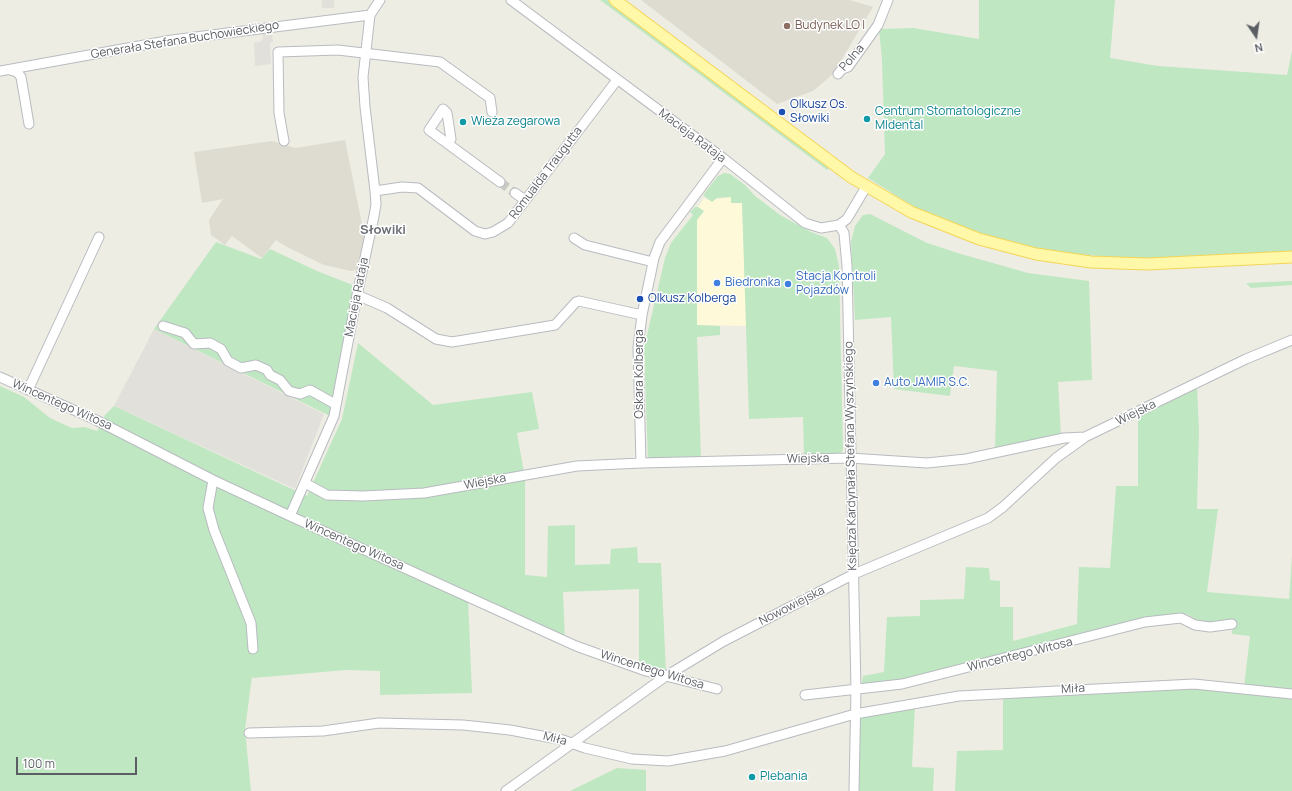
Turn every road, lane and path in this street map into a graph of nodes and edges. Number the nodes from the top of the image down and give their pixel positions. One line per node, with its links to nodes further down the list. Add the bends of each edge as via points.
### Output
1 (380, 0): 5 (street, Macieja Rataja)
2 (511, 0): 9 (street, Macieja Rataja)
3 (615, 0): 16 (main road)
4 (888, 0): 8 (street, Polna, via 878,25 848,67)
5 (370, 15): 6 (street, Macieja Rataja); 7 (street, Generała Stefana Buchowieckiego, via 172,40)
6 (365, 54): 10 (street, via 440,62 490,98); 12 (street, via 324,50 278,52 279,113); 17 (street, Macieja Rataja, via 365,107)
7 (4, 71): 11 (street, via 17,72 21,76)
8 (838, 74)
9 (617, 80): 14 (street, Macieja Rataja); 19 (street, Romualda Traugutta)
10 (492, 112)
11 (28, 124)
12 (284, 141)
13 (448, 143): 15 (street)
14 (723, 158): 20 (street, Macieja Rataja, via 805,223 821,228); 24 (street, Oskara Kolberga, via 660,242)
15 (500, 182)
16 (866, 187): 20 (street, via 847,219); 23 (main road, via 911,212 979,239 1036,254 1091,262 1147,264)
17 (375, 191): 19 (street, Romualda Traugutta, via 402,187 418,188 475,231 485,234 501,229 508,223); 25 (street, Macieja Rataja, via 374,216)
18 (515, 193): 19 (street)
19 (524, 200)
20 (839, 225): 33 (street, Księdza Kardynała Stefana Wyszyńskiego, via 844,233 847,266)
21 (99, 238): 30 (street)
22 (574, 238): 24 (street, via 585,245)
23 (1292, 257)
24 (653, 262): 26 (street, Oskara Kolberga)
25 (357, 295): 26 (street, via 387,308 436,339 452,342 555,325 576,302); 36 (street, Macieja Rataja, via 334,416)
26 (642, 315): 34 (street, Oskara Kolberga, via 638,347)
27 (163, 326): 31 (street, via 185,333 194,344 210,343 221,349 228,361 241,368 256,365 267,370 289,391 300,394 310,390)
28 (1292, 340): 32 (street, Wiejska, via 1246,359)
29 (0, 377): 30 (street, Wincentego Witosa)
30 (28, 390): 35 (street, Wincentego Witosa, via 96,420)
31 (334, 404)
32 (1085, 437): 33 (street, Wiejska, via 1064,438 966,459 927,463); 38 (street, Nowowiejska, via 1056,458 988,518)
33 (850, 458): 34 (street, Wiejska); 38 (street, Księdza Kardynała Stefana Wyszyńskiego)
34 (641, 463): 36 (street, Wiejska, via 577,466 424,493 327,495)
35 (213, 480): 37 (street, Wincentego Witosa); 40 (street, via 208,508 214,530 251,623)
36 (305, 484): 37 (street, Macieja Rataja)
37 (290, 516): 41 (street, Wincentego Witosa, via 576,646 628,666)
38 (854, 574): 41 (street, Nowowiejska, via 724,641); 43 (street, Księdza Kardynała Stefana Wyszyńskiego)
39 (1232, 624): 43 (street, Wincentego Witosa, via 1210,627 1195,625 1181,618 1145,622 925,679)
40 (253, 649)
41 (666, 676): 42 (street, Wincentego Witosa); 48 (street, Nowowiejska)
42 (717, 689)
43 (856, 689): 45 (street, Wincentego Witosa); 46 (street)
44 (1292, 694): 46 (street, Miła, via 1194,684 959,696)
45 (805, 695)
46 (856, 714): 48 (street, Miła, via 725,751 668,761 624,757); 50 (street)
47 (249, 733): 48 (street, Miła, via 323,731 379,723 462,725 510,730)
48 (572, 744): 49 (street, Nowowiejska)
49 (506, 791)
50 (854, 791)

